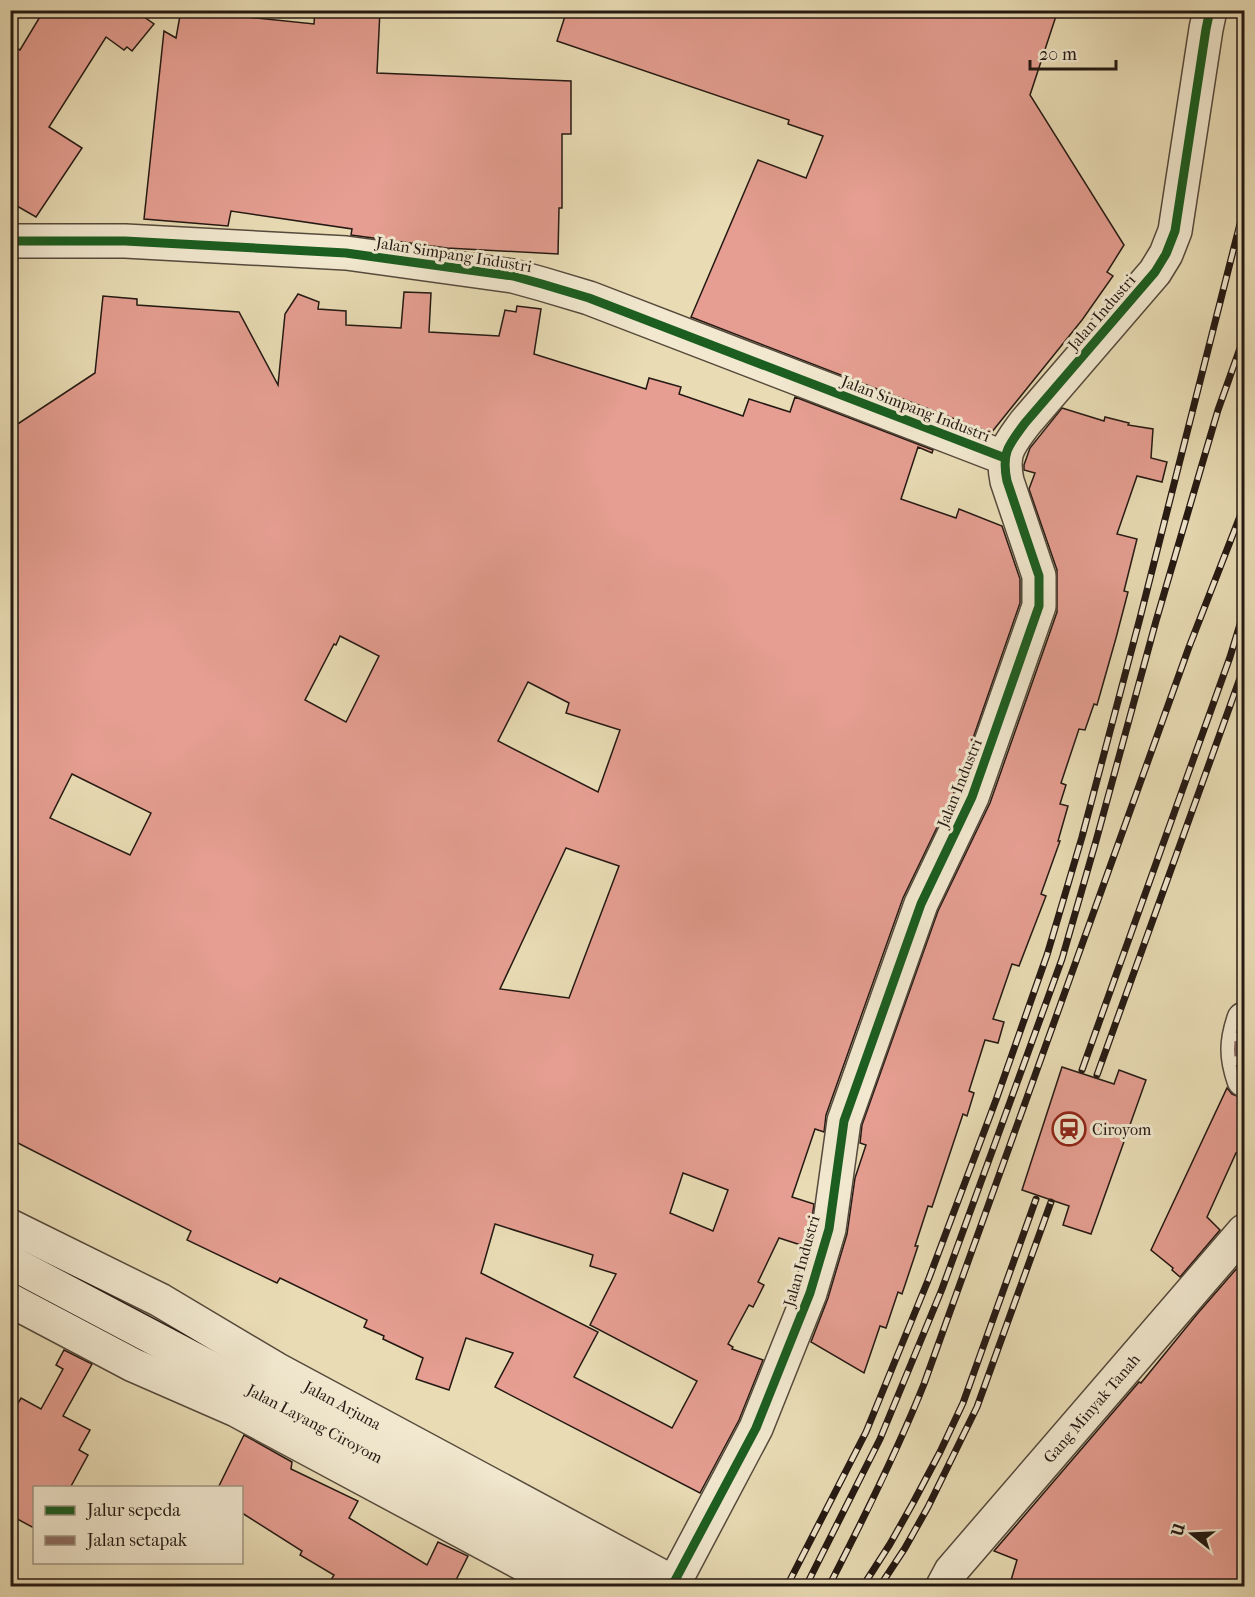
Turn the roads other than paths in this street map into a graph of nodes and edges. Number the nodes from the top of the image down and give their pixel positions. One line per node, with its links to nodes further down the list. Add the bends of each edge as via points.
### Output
1 (1210, 10): 3 (street, Jalan Industri, via 1176,231 1166,254 1155,272 1025,423)
2 (10, 241): 3 (street, Jalan Simpang Industri, via 125,241 346,253 513,276 589,298)
3 (1005, 458): 10 (street, Jalan Industri, via 1007,480 1039,576 1039,606 972,797 921,904 844,1121 829,1229 810,1293 756,1428)
4 (1245, 1019): 5 (street, via 1238,1063)
5 (1245, 1080)
6 (10, 1226): 10 (street, Jalan Arjuna, via 160,1300 276,1369)
7 (1245, 1232): 13 (street, Gang Minyak Tanah, via 958,1562)
8 (10, 1262): 12 (street, Jalan Layang Ciroyom, via 553,1549)
9 (10, 1300): 11 (street, via 133,1365 236,1410)
10 (673, 1585)
11 (564, 1587)
12 (617, 1587)
13 (943, 1587)

